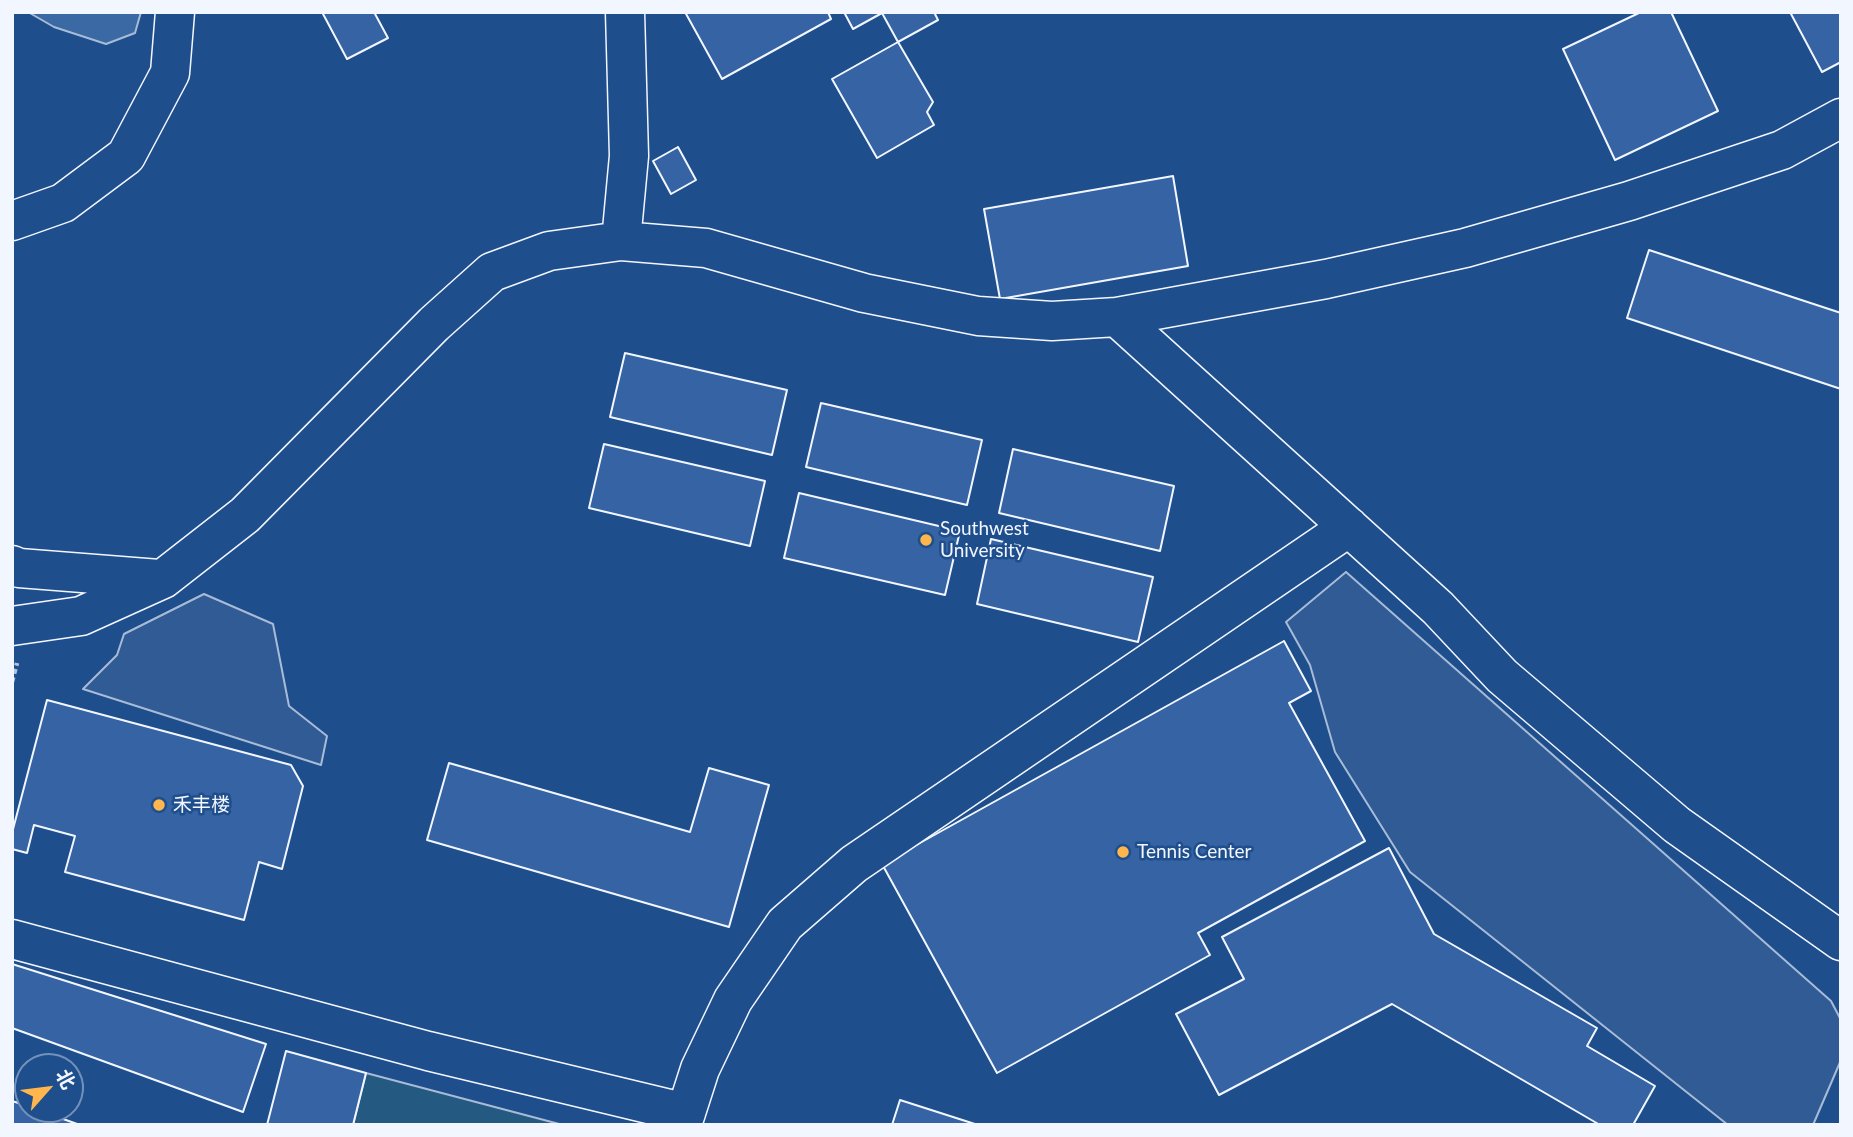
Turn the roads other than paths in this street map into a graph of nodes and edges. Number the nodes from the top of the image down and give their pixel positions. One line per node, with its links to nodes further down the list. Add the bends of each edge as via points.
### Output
1 (175, 12): 4 (lane, via 170,73 126,156 62,203)
2 (625, 12): 5 (lane, via 629,156)
3 (1841, 118): 6 (lane, via 1782,149 1629,201 1465,248)
4 (12, 221)
5 (621, 241): 6 (lane, via 706,248 864,293 978,316 1052,321); 9 (lane, via 549,251 492,272 434,324 245,515)
6 (1117, 317): 7 (lane)
7 (1349, 527): 12 (lane, via 1438,608 1502,676 1677,825); 13 (lane, via 854,864 785,924 733,1000 700,1069)
8 (12, 565): 9 (lane)
9 (163, 579): 10 (lane, via 81,616)
10 (12, 626)
11 (12, 939): 13 (lane)
12 (1841, 941)
13 (684, 1119)

